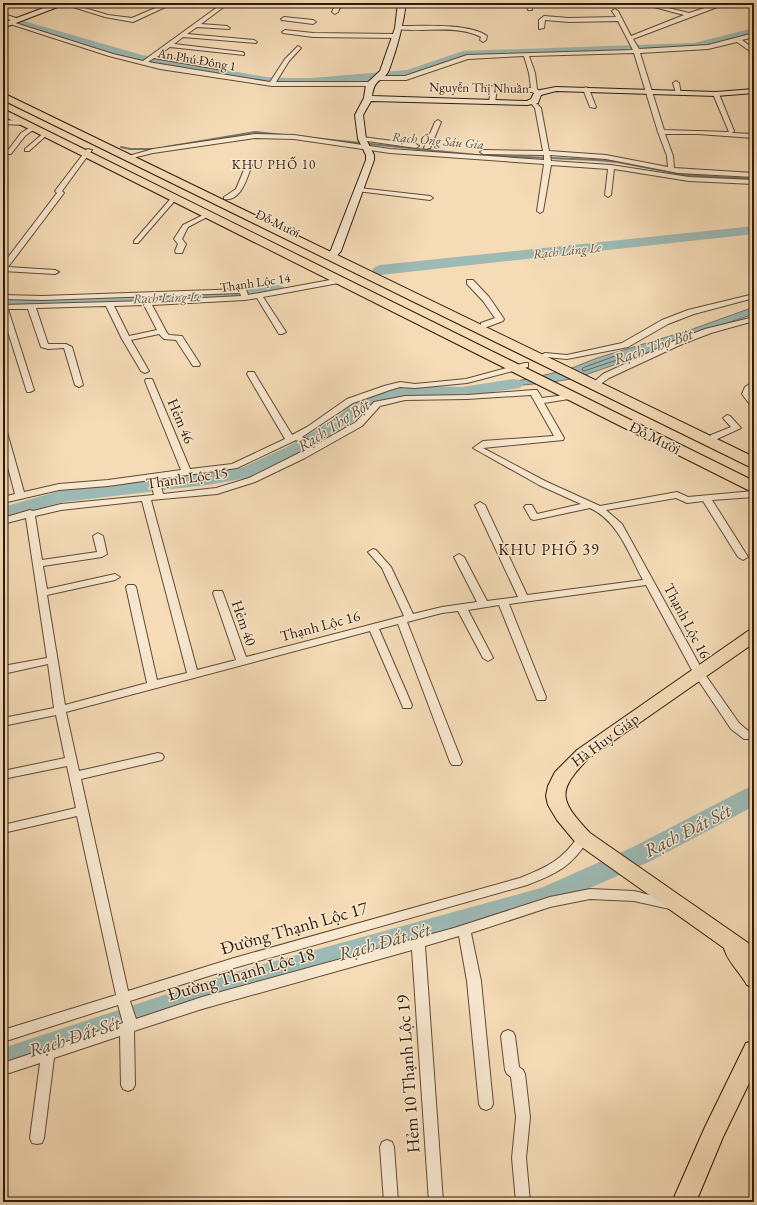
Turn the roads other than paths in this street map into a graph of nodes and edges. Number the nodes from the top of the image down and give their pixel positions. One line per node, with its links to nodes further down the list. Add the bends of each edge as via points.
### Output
1 (76, 3): 10 (street)
2 (171, 3): 10 (street, via 133,20)
3 (226, 3): 18 (street)
4 (315, 3): 5 (street)
5 (319, 3)
6 (339, 3): 12 (street)
7 (402, 3): 20 (street)
8 (642, 3): 13 (street)
9 (725, 3): 13 (street)
10 (66, 4): 17 (street)
11 (615, 11): 16 (street)
12 (335, 12)
13 (689, 15): 27 (street)
14 (3, 16): 17 (street, An Phú Đông 1)
15 (284, 19): 24 (street, via 313,22 310,32)
16 (619, 19): 21 (street, via 544,18); 27 (street)
17 (12, 23): 37 (street, An Phú Đông 1, via 111,55)
18 (196, 25): 19 (street); 23 (street)
19 (227, 28)
20 (399, 28): 26 (street); 28 (street, via 467,31 481,34 484,36)
21 (541, 28)
22 (285, 32): 24 (street)
23 (183, 34): 30 (street); 31 (street)
24 (313, 35): 26 (street)
25 (754, 35): 29 (street)
26 (396, 36): 39 (street, via 384,72)
27 (630, 38): 33 (street)
28 (483, 40)
29 (738, 40): 33 (street, via 708,47); 34 (street)
30 (254, 42)
31 (169, 45): 35 (street); 37 (street)
32 (298, 48): 40 (street)
33 (636, 48): 36 (street); 48 (street)
34 (754, 52)
35 (242, 54)
36 (526, 54): 39 (street, via 467,57 406,78); 47 (street)
37 (150, 60): 38 (street); 40 (street, An Phú Đông 1)
38 (223, 68)
39 (380, 76): 42 (street)
40 (273, 82): 42 (street, An Phú Đông 1, via 308,85)
41 (676, 83): 50 (street)
42 (370, 84): 53 (street)
43 (486, 87): 44 (street)
44 (494, 87): 47 (street); 54 (street)
45 (586, 89): 47 (street, Nguyễn Thị Nhuần); 48 (street, Nguyễn Thị Nhuần); 57 (street)
46 (3, 91): 71 (highway, Đỗ Mười)
47 (536, 91): 55 (street, Nguyễn Thị Nhuần)
48 (650, 92): 50 (street, Nguyễn Thị Nhuần); 63 (street)
49 (754, 92): 51 (street, Nguyễn Thị Nhuần)
50 (680, 93): 51 (street, Nguyễn Thị Nhuần)
51 (716, 94): 62 (street)
52 (3, 96): 71 (highway, Đỗ Mười)
53 (368, 98): 54 (street, Nguyễn Thị Nhuần); 66 (street, via 359,115)
54 (492, 102): 55 (street, Nguyễn Thị Nhuần)
55 (533, 102): 72 (street, via 538,108)
56 (3, 106): 70 (highway, Đỗ Mười)
57 (593, 107)
58 (3, 112): 61 (highway, Đỗ Mười)
59 (3, 122): 61 (street)
60 (438, 122): 67 (street)
61 (29, 125): 64 (highway, Đỗ Mười); 69 (street, via 16,146)
62 (731, 131)
63 (661, 132): 65 (street); 75 (street)
64 (46, 133): 68 (street); 70 (highway, Đỗ Mười)
65 (754, 136)
66 (363, 143): 67 (street); 71 (street, via 255,136 153,150); 72 (street, via 390,150 490,159); 78 (street, via 370,160)
67 (427, 148): 72 (street)
68 (27, 150)
69 (9, 152)
70 (88, 152): 80 (highway, Đỗ Mười); 88 (street, via 58,191 61,193); 107 (highway, Đỗ Mười)
71 (132, 156): 81 (highway, Đỗ Mười); 87 (highway, Đỗ Mười)
72 (548, 158): 74 (street); 75 (street, via 606,157); 83 (street)
73 (249, 165): 81 (street, via 239,190)
74 (611, 167): 77 (street, via 690,179); 79 (street)
75 (672, 169): 76 (street)
76 (754, 175)
77 (754, 182)
78 (359, 190): 82 (street); 87 (street)
79 (608, 195)
80 (174, 197): 84 (highway, Đỗ Mười); 85 (street)
81 (226, 198): 87 (highway, Đỗ Mười)
82 (430, 198)
83 (540, 211)
84 (209, 214): 86 (street, via 185,226 178,239 182,244); 90 (highway, Đỗ Mười)
85 (136, 242)
86 (179, 251)
87 (333, 254): 101 (highway, Đỗ Mười); 105 (highway, Đỗ Mười)
88 (3, 269): 89 (street)
89 (55, 272)
90 (341, 280): 93 (street, Thạnh Lộc 14); 107 (highway, Đỗ Mười)
91 (470, 282): 101 (street, via 500,319)
92 (244, 295): 93 (street, Thạnh Lộc 14); 95 (street, Thạnh Lộc 14); 96 (street, Thạnh Lộc 14)
93 (259, 296): 103 (street)
94 (754, 296): 105 (street, via 691,312 665,322 625,345 580,356)
95 (3, 297)
96 (147, 303): 97 (street, Thạnh Lộc 14); 102 (street)
97 (109, 304): 98 (street, Thạnh Lộc 14); 104 (street)
98 (30, 306): 99 (street, Thạnh Lộc 14); 112 (street, via 44,345 68,347)
99 (3, 307): 114 (street)
100 (754, 319): 110 (street, via 708,331)
101 (484, 325): 105 (highway, Đỗ Mười)
102 (162, 331): 104 (street); 106 (street, via 166,338 179,338)
103 (282, 332)
104 (126, 339): 108 (street)
105 (546, 357): 110 (highway)
106 (196, 364)
107 (521, 368): 115 (highway); 115 (highway, Đỗ Mười, via 556,388); 121 (street, Thạnh Lộc 15, via 461,382 415,386 400,384 350,401 310,430)
108 (145, 371)
109 (251, 374): 121 (street)
110 (594, 380): 120 (highway, Đỗ Mười); 124 (highway, Đỗ Mười)
111 (149, 381): 125 (street, Hẻm 46)
112 (80, 385)
113 (754, 385): 117 (street, via 746,394)
114 (30, 390)
115 (573, 393): 116 (street); 127 (highway, Đỗ Mười); 128 (highway, Đỗ Mười)
116 (540, 401): 122 (street, Thạnh Lộc 15, via 534,392 467,398 405,398 377,404 359,424); 136 (street, Thạnh Lộc 16, via 560,438 483,444 477,448 542,483)
117 (754, 404)
118 (727, 418): 120 (street, via 737,428)
119 (3, 432): 130 (street)
120 (714, 437): 123 (highway, Đỗ Mười)
121 (293, 438): 122 (street); 125 (street, Thạnh Lộc 15, via 234,466)
122 (317, 447): 131 (street, Thạnh Lộc 15, via 262,476 217,491)
123 (754, 456)
124 (754, 463)
125 (187, 473): 126 (street, Thạnh Lộc 15)
126 (154, 477): 130 (street, Thạnh Lộc 15, via 59,487); 131 (street)
127 (754, 480)
128 (754, 488)
129 (754, 494): 133 (street)
130 (20, 495): 134 (street, Thạnh Lộc 15)
131 (159, 497): 132 (street, Thạnh Lộc 15)
132 (146, 498): 138 (street, Thạnh Lộc 15); 162 (street)
133 (706, 498): 136 (street, via 687,500 677,495); 142 (street)
134 (3, 500)
135 (480, 505): 150 (street)
136 (595, 507): 137 (street, via 534,517); 146 (street, Thạnh Lộc 16, via 617,524)
137 (529, 508)
138 (30, 513): 139 (street, Thạnh Lộc 15); 144 (street)
139 (3, 521)
140 (98, 536): 144 (street, via 102,554)
141 (373, 552): 154 (street, via 386,567)
142 (743, 557)
143 (459, 558): 152 (street)
144 (38, 564): 148 (street)
145 (115, 577): 148 (street)
146 (649, 582): 150 (street, Thạnh Lộc 16); 161 (street, Thạnh Lộc 16)
147 (132, 587): 163 (street)
148 (43, 593): 158 (street)
149 (218, 594): 159 (street, Hẻm 40)
150 (524, 599): 151 (street, Thạnh Lộc 16)
151 (503, 602): 152 (street, Thạnh Lộc 16); 164 (street)
152 (484, 605): 153 (street, Thạnh Lộc 16)
153 (462, 608): 154 (street, Thạnh Lộc 16); 157 (street)
154 (405, 619): 155 (street, Thạnh Lộc 16); 171 (street)
155 (373, 627): 159 (street, Thạnh Lộc 16); 165 (street)
156 (754, 635): 161 (main road, Hà Huy Giáp)
157 (488, 658)
158 (53, 660): 160 (street); 166 (street)
159 (242, 662): 162 (street, Thạnh Lộc 16)
160 (3, 670)
161 (699, 674): 168 (street, Thạnh Lộc 16, via 734,726); 176 (main road, Hà Huy Giáp, via 583,754 561,776 556,787 555,799 559,810)
162 (193, 675): 163 (street, Thạnh Lộc 16)
163 (153, 685): 166 (street, Thạnh Lộc 16)
164 (541, 698)
165 (407, 705)
166 (60, 710): 167 (street, Thạnh Lộc 16); 170 (street)
167 (3, 722)
168 (748, 736)
169 (158, 757): 173 (street)
170 (72, 761): 172 (street); 173 (street)
171 (456, 762)
172 (3, 775)
173 (75, 776): 174 (street)
174 (82, 812): 175 (street); 184 (street)
175 (3, 829)
176 (583, 838): 177 (main road, Hà Huy Giáp); 184 (street, Đường Thạnh Lộc 17, via 576,852 566,861 523,882 234,963)
177 (679, 906): 178 (street, Đường Thạnh Lộc 18, via 634,896 590,894 550,902); 179 (main road, Hà Huy Giáp)
178 (464, 930): 180 (street, Đường Thạnh Lộc 18); 192 (street, via 474,981)
179 (724, 937): 181 (main road); 182 (main road, Hà Huy Giáp); 183 (main road, Hà Huy Giáp)
180 (418, 942): 185 (street, Đường Thạnh Lộc 18); 196 (street, Hẻm 10 Thạnh Lộc 19)
181 (754, 947)
182 (754, 958)
183 (754, 979)
184 (123, 1001): 185 (street); 186 (street, Đường Thạnh Lộc 17)
185 (129, 1026): 189 (street, Đường Thạnh Lộc 18); 191 (street)
186 (3, 1036)
187 (508, 1036): 197 (street, via 512,1070 518,1074 523,1117 519,1158)
188 (753, 1048): 198 (main road)
189 (48, 1053): 190 (street, Đường Thạnh Lộc 18); 193 (street)
190 (3, 1069)
191 (128, 1085)
192 (486, 1104)
193 (36, 1138)
194 (387, 1147): 195 (street)
195 (391, 1202)
196 (436, 1202)
197 (523, 1202)
198 (684, 1202)

